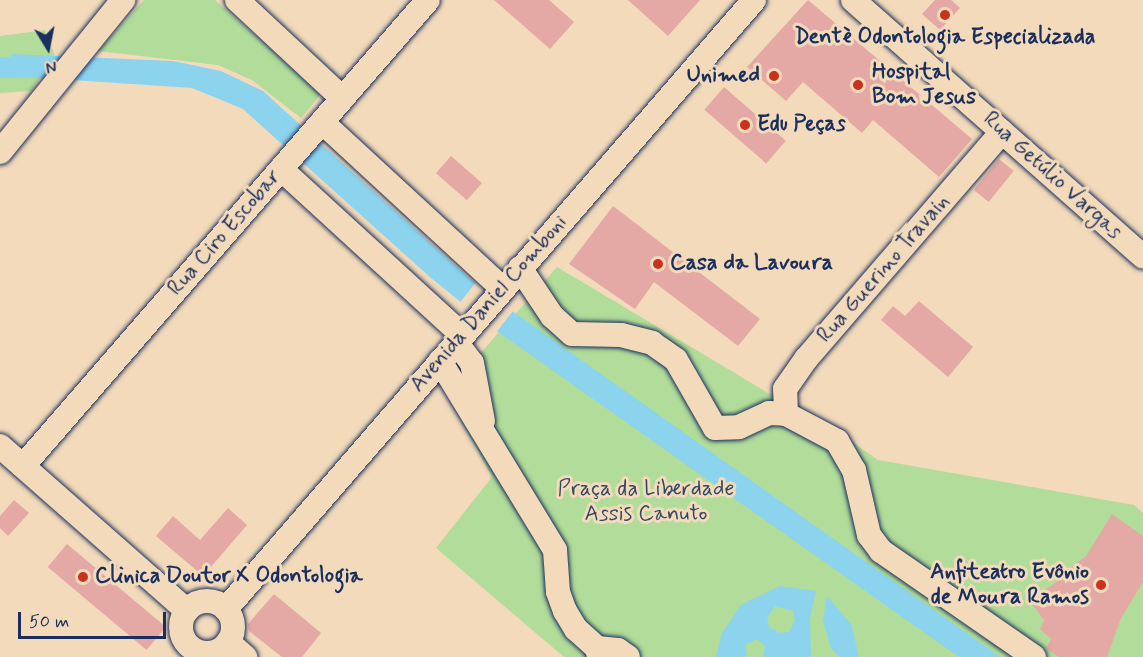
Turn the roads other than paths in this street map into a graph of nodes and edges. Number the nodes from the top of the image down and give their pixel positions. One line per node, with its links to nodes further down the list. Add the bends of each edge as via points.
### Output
1 (123, 0): 9 (street)
2 (237, 0): 6 (street)
3 (428, 0): 6 (street, Rua Ciro Escobar)
4 (754, 0): 12 (street, Avenida Daniel Comboni)
5 (853, 0): 8 (street, Rua Getúlio Vargas)
6 (342, 98): 7 (street, Rua Ciro Escobar)
7 (317, 127): 10 (street, Rua Ciro Escobar); 13 (street)
8 (1002, 132): 11 (street, Rua Getúlio Vargas); 16 (street, Rua Guerino Travain, via 806,359 786,389)
9 (0, 152)
10 (287, 163): 14 (street); 19 (street, Rua Ciro Escobar)
11 (1143, 257)
12 (520, 268): 13 (street, Avenida Daniel Comboni); 16 (street, via 552,316 572,334 621,335 652,343 676,360 716,428 740,427 769,413)
13 (499, 292): 14 (street, Avenida Daniel Comboni)
14 (465, 332): 15 (street, Avenida Daniel Comboni); 17 (street)
15 (440, 361): 17 (street); 20 (street, Avenida Daniel Comboni)
16 (786, 414): 26 (street, via 837,441 854,470 869,535 881,551)
17 (486, 435): 24 (street, via 555,550 558,592 565,611)
18 (0, 446): 19 (street)
19 (23, 466): 21 (street)
20 (226, 609): 21 (street, via 201,602); 22 (street)
21 (187, 611): 23 (street, via 181,626)
22 (237, 650): 23 (street)
23 (186, 652)
24 (598, 652): 25 (street, via 618,650)
25 (628, 657)
26 (1034, 657)

